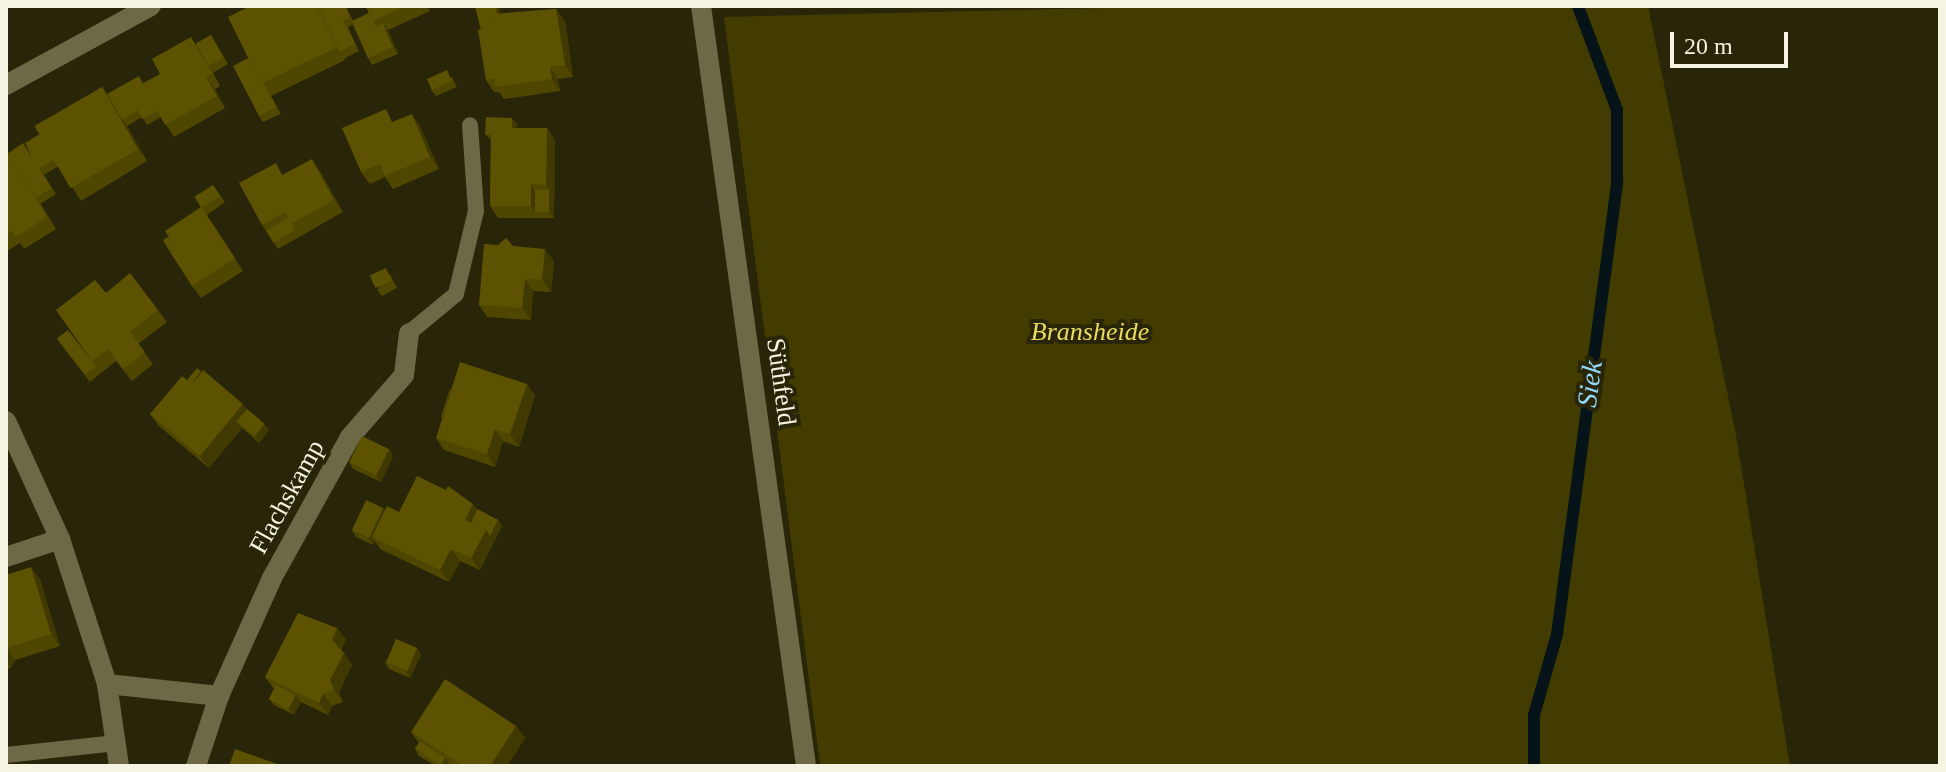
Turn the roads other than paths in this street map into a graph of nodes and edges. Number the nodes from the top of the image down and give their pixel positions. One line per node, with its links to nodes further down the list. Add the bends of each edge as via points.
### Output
1 (151, 6): 3 (street)
2 (701, 6): 15 (street, Süthfeld)
3 (6, 85)
4 (470, 125): 5 (lane, via 476,211 456,294)
5 (409, 333): 10 (street, Flachskamp, via 404,375 343,449 272,578)
6 (6, 421): 7 (street)
7 (60, 539): 8 (street); 9 (street)
8 (6, 557)
9 (107, 684): 10 (street); 11 (street)
10 (219, 696): 14 (street, Flachskamp)
11 (116, 743): 12 (lane); 13 (street)
12 (6, 755)
13 (119, 766)
14 (196, 766)
15 (806, 766)

